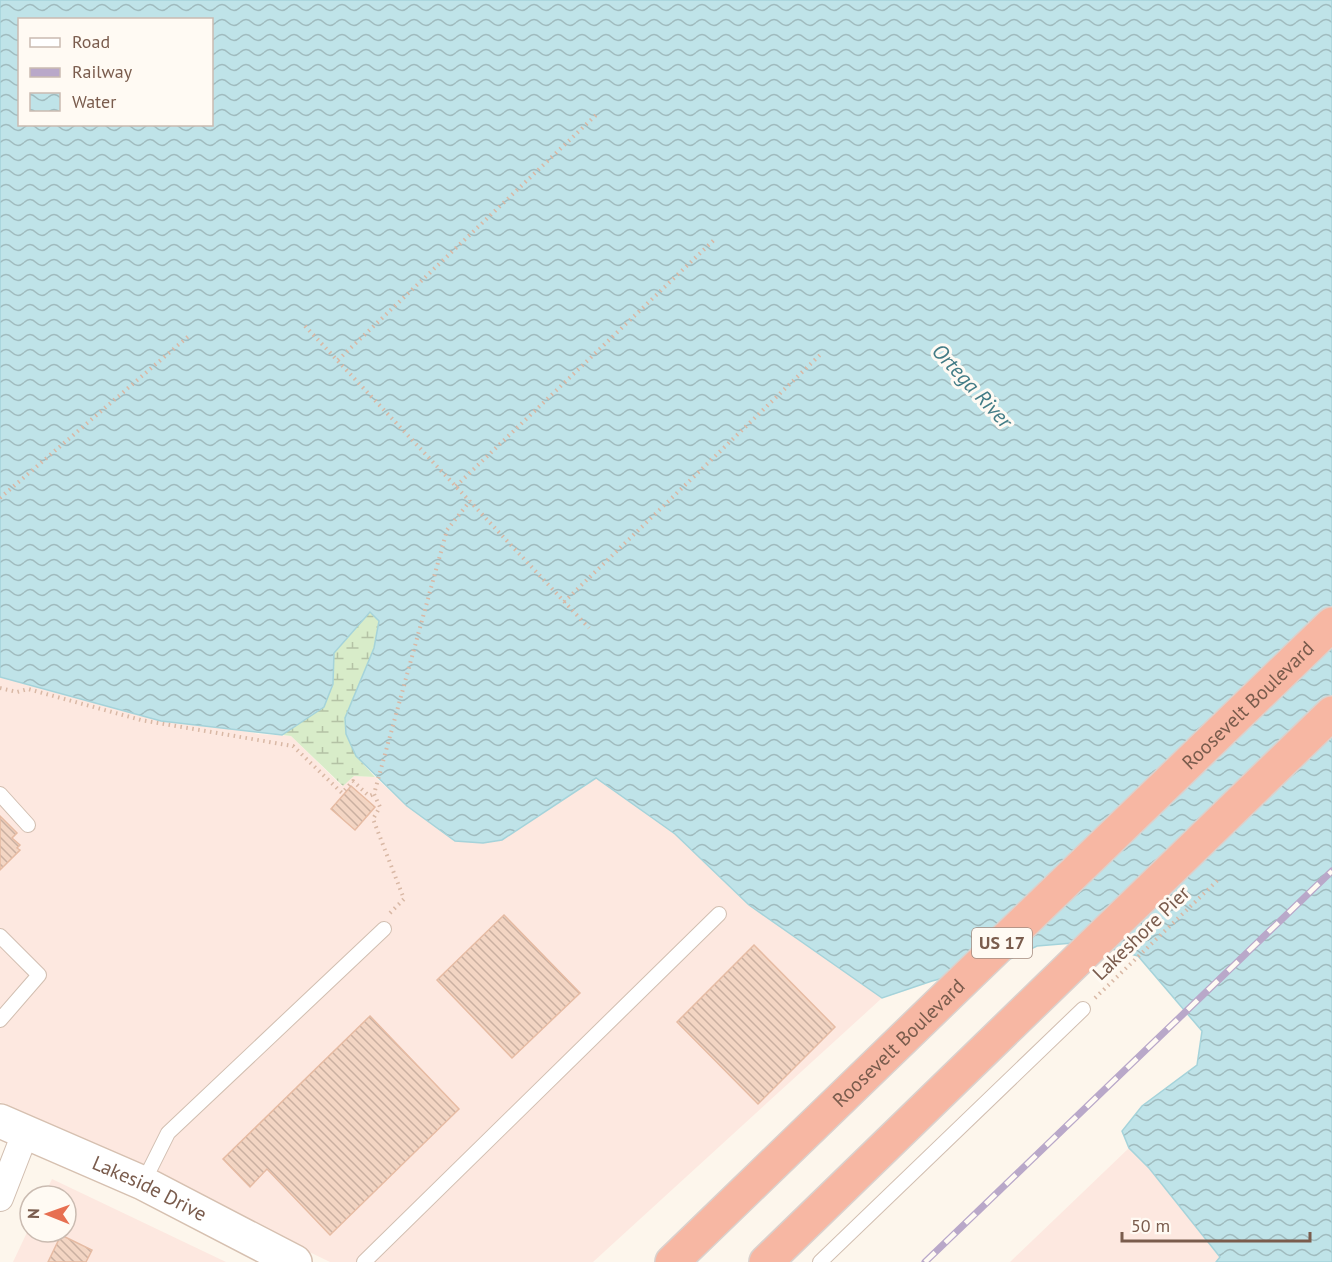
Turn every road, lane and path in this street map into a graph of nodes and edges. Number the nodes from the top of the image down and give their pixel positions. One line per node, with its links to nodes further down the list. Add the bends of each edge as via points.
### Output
1 (596, 114): 6 (path)
2 (715, 239): 7 (path)
3 (305, 326): 6 (path)
4 (190, 334): 8 (path)
5 (823, 352): 10 (path)
6 (338, 360): 7 (path)
7 (456, 486): 9 (path)
8 (0, 498)
9 (470, 501): 10 (path); 16 (path, via 447,530)
10 (564, 602): 12 (path)
11 (1332, 624): 30 (highway, Roosevelt Boulevard / US 17)
12 (589, 628)
13 (0, 688): 16 (path, via 28,690 141,720 293,746 342,793 353,781 369,796)
14 (1332, 713): 31 (highway)
15 (0, 794): 17 (lane)
16 (374, 794): 19 (path, via 380,807 374,819 404,899)
17 (27, 825)
18 (1219, 879): 23 (path, Lakeshore Pier)
19 (391, 911)
20 (718, 914): 29 (lane)
21 (384, 929): 26 (lane, via 168,1133)
22 (1, 941): 24 (lane, via 39,975)
23 (1083, 1009): 32 (lane)
24 (0, 1020)
25 (13, 1126): 26 (street, Lakeside Drive); 27 (street)
26 (143, 1183): 28 (street, Lakeside Drive)
27 (0, 1197)
28 (295, 1262)
29 (364, 1262)
30 (672, 1262)
31 (766, 1262)
32 (820, 1262)

